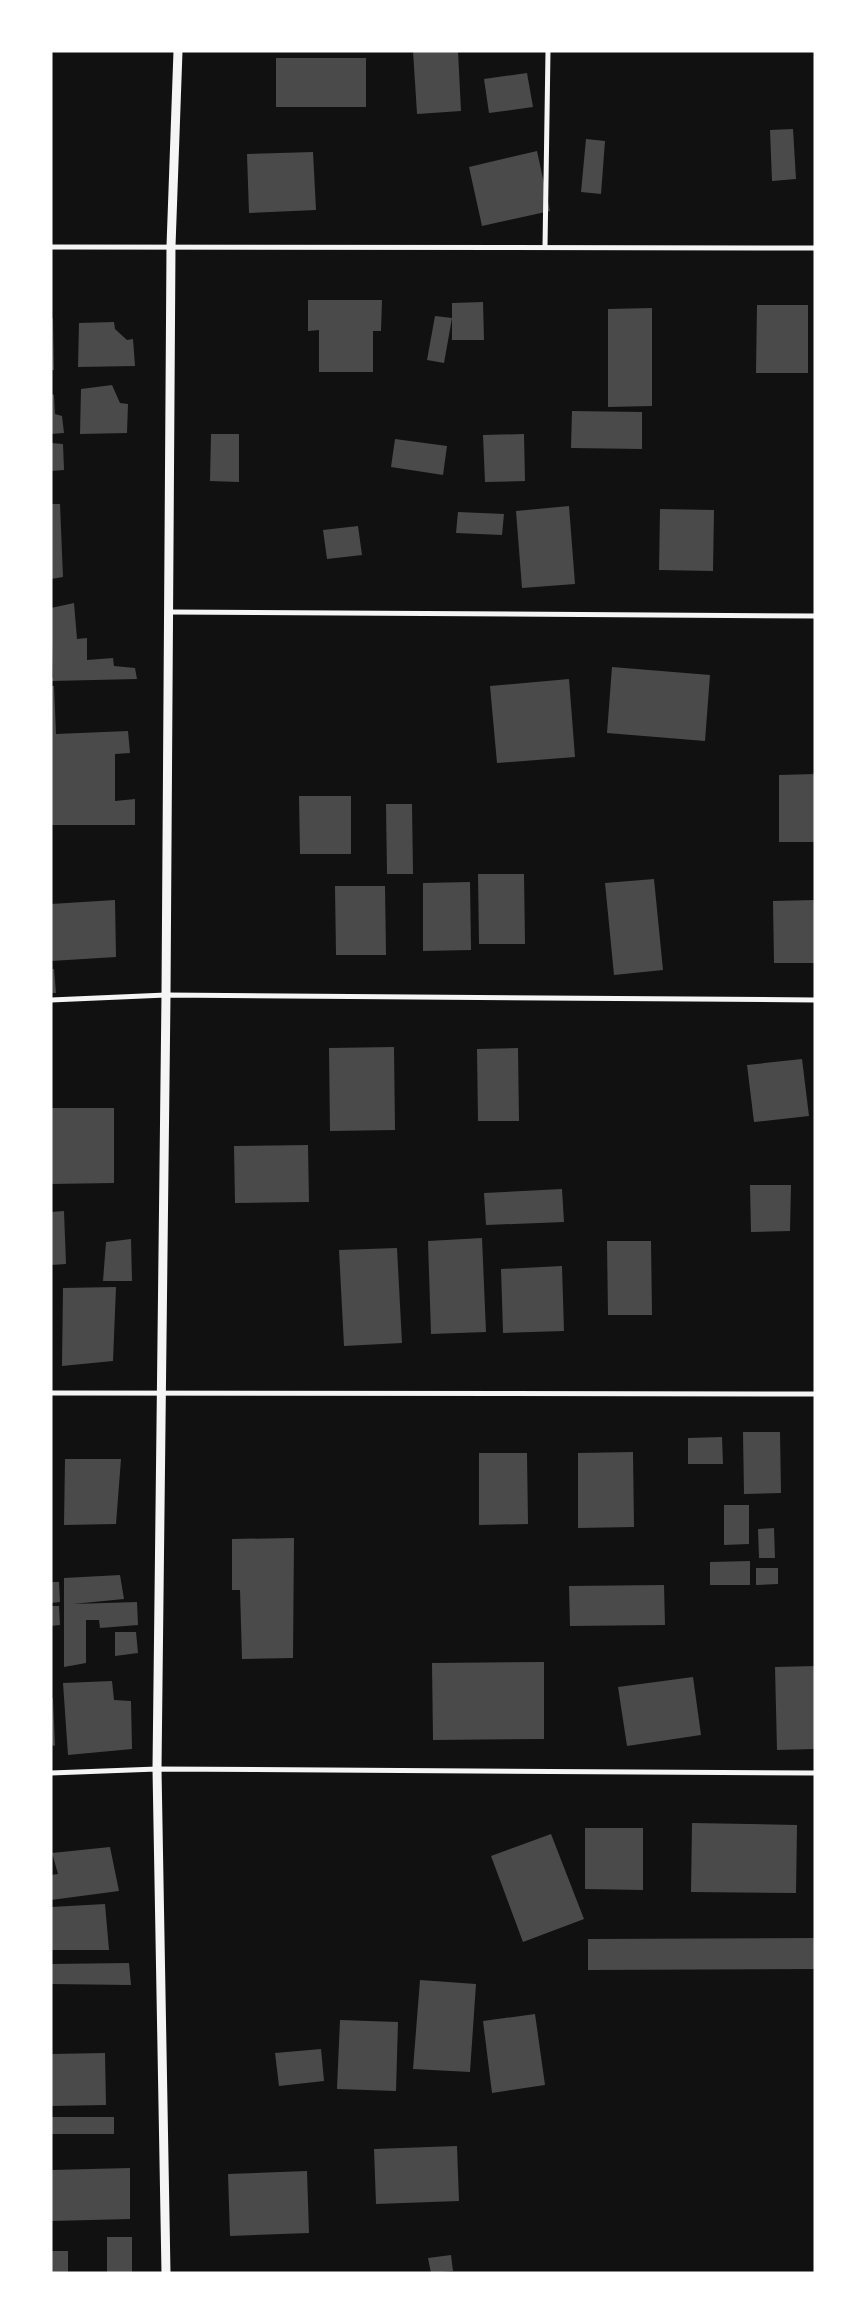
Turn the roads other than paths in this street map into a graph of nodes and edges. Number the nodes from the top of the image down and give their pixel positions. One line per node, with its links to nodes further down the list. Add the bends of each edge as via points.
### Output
1 (178, 51): 3 (street)
2 (548, 51): 5 (street)
3 (171, 246): 4 (street); 5 (street); 7 (street)
4 (51, 247)
5 (545, 247): 6 (street)
6 (815, 248)
7 (169, 612): 8 (street); 9 (street)
8 (815, 616)
9 (166, 995): 10 (street); 11 (street); 12 (street)
10 (51, 1000)
11 (815, 1000)
12 (160, 1392): 13 (street); 14 (street); 15 (street)
13 (51, 1393)
14 (815, 1394)
15 (157, 1769): 16 (street); 17 (street); 18 (street)
16 (51, 1773)
17 (815, 1773)
18 (166, 2273)

